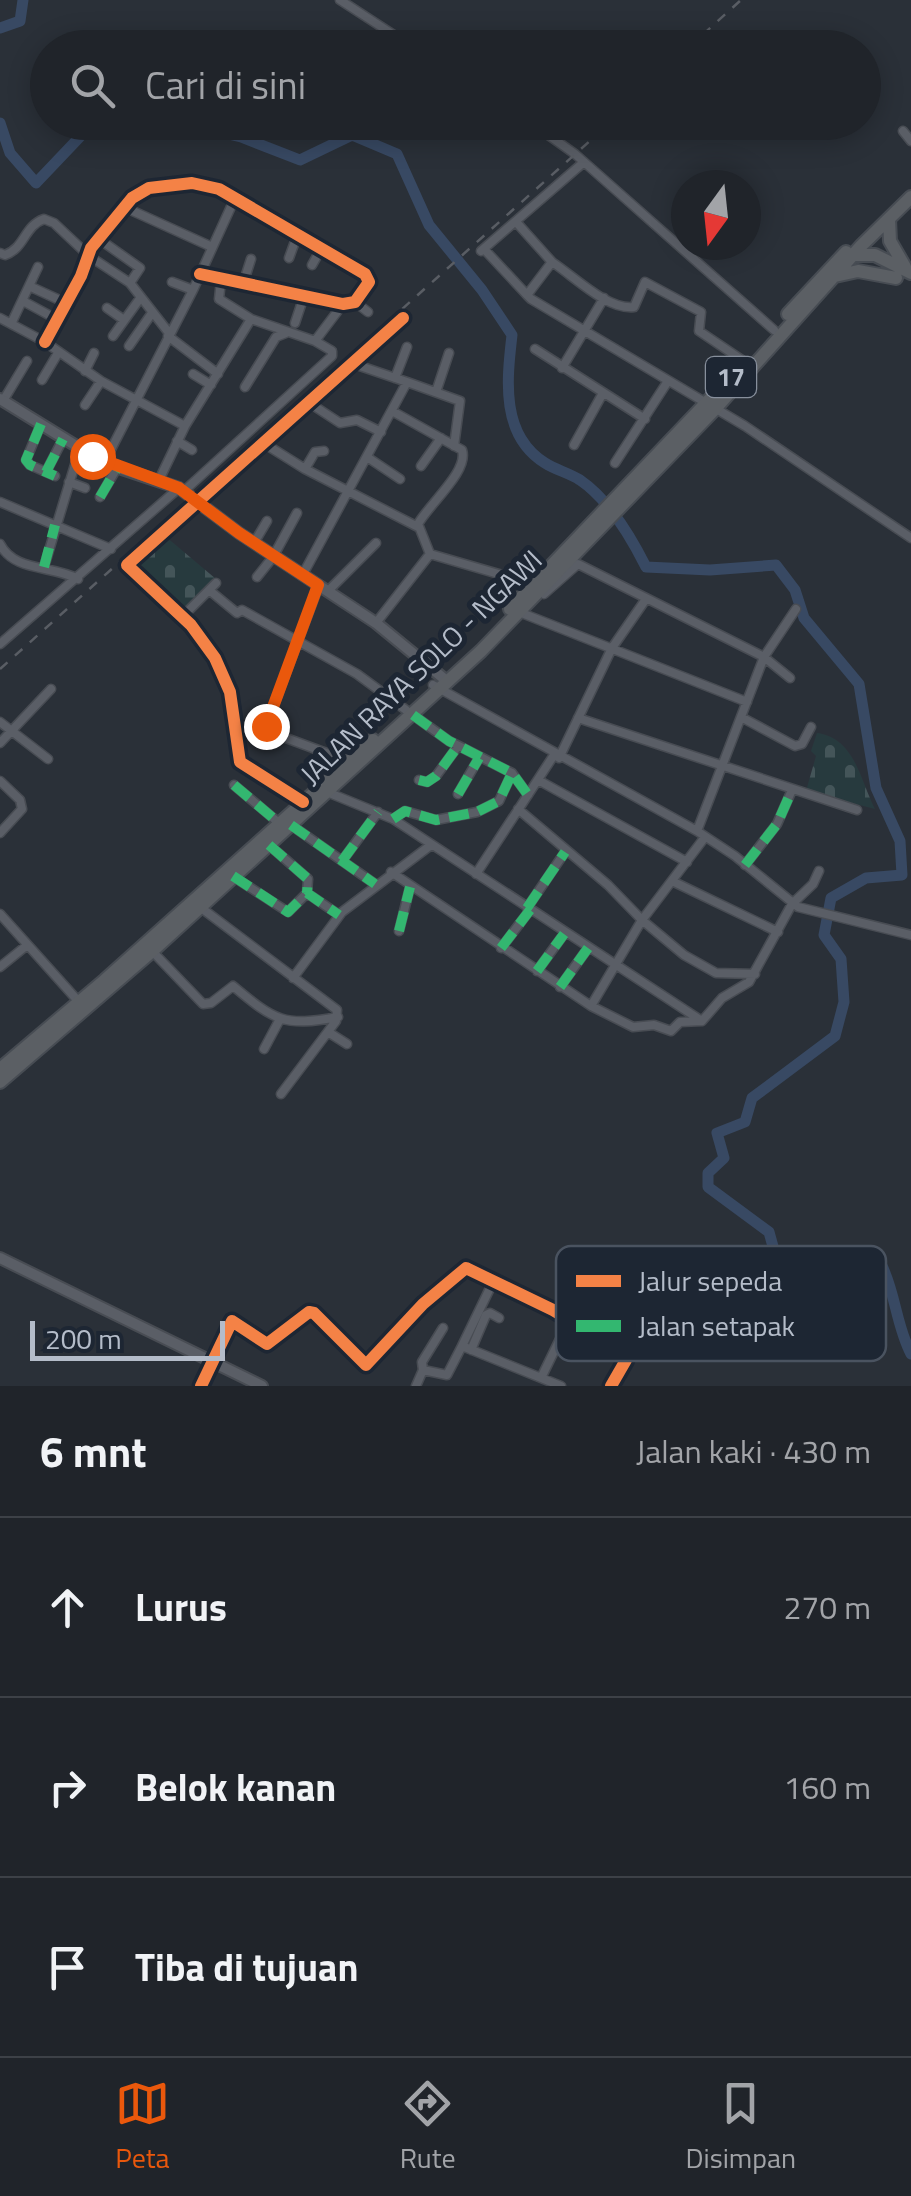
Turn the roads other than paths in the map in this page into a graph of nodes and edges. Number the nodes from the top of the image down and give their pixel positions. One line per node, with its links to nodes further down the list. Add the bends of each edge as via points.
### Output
1 (340, 0): 2 (street)
2 (386, 30)
3 (902, 131): 5 (street)
4 (554, 140): 6 (street)
5 (911, 141)
6 (584, 162): 12 (street); 54 (street)
7 (911, 185): 13 (highway, JALAN RAYA SOLO - NGAWI / 17)
8 (911, 196): 11 (highway, JALAN RAYA SOLO - NGAWI / 17)
9 (235, 198): 10 (street, via 202,184 173,184 142,190); 14 (street); 16 (street)
10 (124, 207): 15 (street); 16 (street)
11 (889, 219): 13 (highway, JALAN RAYA SOLO - NGAWI / 17); 29 (highway, via 893,250)
12 (517, 223): 24 (street); 36 (street, via 483,250)
13 (870, 232): 19 (highway); 21 (highway, JALAN RAYA SOLO - NGAWI / 17)
14 (297, 236): 17 (street); 22 (street)
15 (99, 239): 20 (street); 32 (street, via 140,269)
16 (212, 248): 27 (street)
17 (321, 249): 25 (street); 41 (street, via 367,276)
18 (0, 253): 20 (street, via 19,248 44,219)
19 (869, 254): 21 (highway); 29 (highway)
20 (89, 256): 32 (street); 42 (street)
21 (846, 256): 28 (highway, JALAN RAYA SOLO - NGAWI / 17); 54 (highway, JALAN RAYA SOLO - NGAWI / 17)
22 (289, 258)
23 (251, 259): 33 (street)
24 (552, 262): 36 (street); 39 (street)
25 (312, 265)
26 (38, 267): 34 (street)
27 (200, 274): 30 (street); 35 (street)
28 (834, 276): 29 (highway, via 858,271); 86 (highway, JALAN RAYA SOLO - NGAWI / 17)
29 (907, 277)
30 (220, 280): 33 (street); 49 (street, via 220,299)
31 (172, 282): 35 (street)
32 (130, 283): 38 (street)
33 (243, 284): 37 (street)
34 (29, 286): 40 (street); 42 (street)
35 (192, 290): 56 (street)
36 (527, 295): 55 (street)
37 (304, 296): 43 (street); 52 (street)
38 (141, 297): 46 (street); 51 (street)
39 (604, 298): 55 (street); 67 (street, via 633,308 646,282 701,312 700,331)
40 (23, 300): 50 (street); 53 (street)
41 (355, 302): 43 (street); 45 (street)
42 (66, 303): 50 (street)
43 (343, 304): 58 (street)
44 (108, 308): 51 (street)
45 (368, 312)
46 (152, 313): 56 (street); 60 (street)
47 (0, 318): 53 (street)
48 (403, 318): 68 (street)
49 (252, 319): 58 (street); 72 (street)
50 (58, 320): 59 (street)
51 (124, 320): 57 (street)
52 (295, 323)
53 (10, 324): 59 (street)
54 (774, 330): 67 (highway, JALAN RAYA SOLO - NGAWI / 17)
55 (585, 331): 69 (street); 76 (street)
56 (168, 334): 72 (street); 82 (street)
57 (113, 336)
58 (313, 340): 79 (street, via 280,334); 111 (street, via 332,356)
59 (45, 342): 63 (street)
60 (128, 346)
61 (407, 347): 73 (street)
62 (535, 349): 69 (street)
63 (58, 352): 70 (street); 74 (street)
64 (94, 352): 70 (street)
65 (449, 353): 80 (street)
66 (27, 362): 83 (street)
67 (745, 362): 86 (highway, JALAN RAYA SOLO - NGAWI / 17)
68 (354, 364): 73 (street); 85 (street)
69 (562, 368): 81 (street)
70 (84, 370): 75 (street)
71 (193, 374): 78 (street)
72 (218, 374): 78 (street)
73 (395, 378): 77 (street)
74 (42, 380)
75 (101, 380): 82 (street); 84 (street)
76 (668, 381): 86 (street); 88 (street)
77 (407, 382): 80 (street); 87 (street)
78 (210, 385): 90 (street)
79 (245, 388)
80 (436, 392): 96 (street, via 460,401)
81 (603, 394): 88 (street); 97 (street)
82 (136, 398): 90 (street); 102 (street)
83 (1, 400): 89 (street)
84 (86, 404)
85 (311, 404): 91 (street, via 340,423 357,420); 95 (street)
86 (710, 406): 118 (highway, JALAN RAYA SOLO - NGAWI / 17); 121 (street)
87 (392, 411): 91 (street); 92 (street)
88 (645, 419): 103 (street)
89 (41, 424): 93 (street); 93 (street, via 26,460 30,465 50,474)
90 (185, 426): 94 (street)
91 (381, 432): 101 (street)
92 (440, 438): 96 (street); 104 (street)
93 (63, 439): 98 (street)
94 (177, 441): 99 (street); 108 (street)
95 (265, 444): 106 (street); 115 (street)
96 (454, 446): 120 (street, via 464,454 462,468)
97 (574, 446)
98 (80, 448): 102 (street); 109 (street)
99 (192, 450)
100 (324, 451): 106 (street, via 314,452)
101 (367, 457): 107 (street); 112 (street)
102 (104, 463): 105 (street)
103 (615, 463)
104 (421, 466)
105 (117, 468): 108 (street); 113 (street)
106 (306, 469): 112 (street)
107 (400, 479)
108 (159, 480): 111 (street)
109 (69, 482): 110 (street); 119 (street)
110 (85, 488)
111 (182, 490): 115 (street); 125 (street)
112 (348, 492): 120 (street); 129 (street)
113 (100, 497)
114 (0, 502): 119 (street)
115 (200, 503): 122 (street); 137 (street, via 127,565)
116 (297, 513): 127 (street)
117 (268, 521): 122 (street)
118 (599, 521): 132 (highway, JALAN RAYA SOLO - NGAWI / 17); 136 (highway, JALAN RAYA SOLO - NGAWI / 17)
119 (56, 525): 125 (street); 128 (street)
120 (418, 527): 126 (street)
121 (911, 538)
122 (254, 543): 127 (street)
123 (376, 543): 133 (street)
124 (0, 544): 128 (street, via 15,560)
125 (110, 548): 131 (street)
126 (430, 554): 132 (street); 138 (street)
127 (273, 556): 129 (street); 130 (street)
128 (44, 568): 131 (street)
129 (302, 576): 133 (street)
130 (257, 577)
131 (78, 579): 140 (street)
132 (534, 584): 144 (highway, JALAN RAYA SOLO - NGAWI / 17)
133 (324, 588): 138 (street); 139 (street)
134 (646, 598): 136 (street, via 578,564); 141 (street); 142 (street)
135 (796, 609): 142 (street)
136 (521, 613): 141 (street); 144 (highway, JALAN RAYA SOLO - NGAWI / 17)
137 (183, 616): 139 (street, via 212,586 236,613 242,610); 151 (street, via 220,668)
138 (376, 623): 144 (street)
139 (296, 642): 147 (street, via 357,674); 153 (street)
140 (0, 644)
141 (612, 648): 146 (street); 149 (street)
142 (764, 657): 143 (street); 146 (street)
143 (790, 678)
144 (441, 683): 147 (highway, JALAN RAYA SOLO - NGAWI / 17); 157 (street)
145 (51, 689): 154 (street)
146 (747, 702): 148 (street)
147 (410, 713): 156 (street); 160 (highway, JALAN RAYA SOLO - NGAWI / 17); 168 (highway, JALAN RAYA SOLO - NGAWI / 17)
148 (740, 717): 152 (street, via 796,746); 161 (street)
149 (578, 718): 157 (street); 161 (street)
150 (0, 722): 154 (street)
151 (235, 726): 153 (street); 171 (street, via 240,762)
152 (811, 728)
153 (267, 731): 160 (street)
154 (12, 732): 155 (street); 159 (street)
155 (0, 743)
156 (458, 746): 158 (street); 163 (street, via 436,776)
157 (557, 756): 164 (street); 177 (street)
158 (480, 758): 162 (street); 169 (street)
159 (48, 759)
160 (348, 761): 171 (highway, JALAN RAYA SOLO - NGAWI / 17)
161 (722, 766): 167 (street); 177 (street)
162 (512, 773): 170 (street); 175 (street, via 499,800 478,812 436,820 405,811)
163 (419, 780)
164 (538, 780): 170 (street); 184 (street)
165 (0, 781): 178 (street, via 22,809)
166 (234, 786): 176 (street)
167 (792, 790): 173 (street); 185 (street)
168 (327, 792): 174 (street); 176 (highway, JALAN RAYA SOLO - NGAWI / 17)
169 (458, 794)
170 (528, 795): 172 (street)
171 (303, 802): 176 (highway, JALAN RAYA SOLO - NGAWI / 17)
172 (518, 810): 182 (street); 188 (street)
173 (858, 810)
174 (378, 812): 175 (street); 183 (street)
175 (393, 819): 181 (street)
176 (285, 824): 180 (highway, JALAN RAYA SOLO - NGAWI / 17); 183 (street); 214 (highway, JALAN RAYA SOLO - NGAWI / 17)
177 (696, 832): 179 (street)
178 (0, 833)
179 (706, 837): 184 (street); 185 (street)
180 (269, 845): 189 (highway, JALAN RAYA SOLO - NGAWI / 17); 193 (street, via 308,879)
181 (431, 845): 187 (street); 188 (street)
182 (565, 852): 196 (street); 199 (street)
183 (342, 861): 191 (street)
184 (686, 862): 190 (street)
185 (745, 865): 194 (street)
186 (820, 871): 194 (street)
187 (391, 872): 191 (street); 192 (street)
188 (476, 874): 196 (street)
189 (233, 876): 193 (street, via 288,912); 195 (highway, JALAN RAYA SOLO - NGAWI / 17)
190 (674, 882): 199 (street); 201 (street)
191 (374, 884): 198 (street)
192 (410, 887): 200 (street); 205 (street)
193 (307, 893): 198 (street)
194 (792, 904): 201 (street); 203 (street)
195 (200, 907): 207 (highway, JALAN RAYA SOLO - NGAWI / 17); 212 (street)
196 (529, 909): 202 (street); 205 (street)
197 (0, 914): 204 (street)
198 (339, 915): 212 (street)
199 (642, 920): 208 (street); 211 (street, via 711,972)
200 (399, 931)
201 (778, 932): 211 (street)
202 (564, 934): 206 (street); 210 (street)
203 (911, 935)
204 (26, 946): 209 (street); 214 (street)
205 (502, 948): 210 (street)
206 (588, 948): 208 (street); 213 (street)
207 (152, 951): 217 (street, via 203,1004 233,986); 223 (highway, JALAN RAYA SOLO - NGAWI / 17)
208 (614, 965): 215 (street); 218 (street)
209 (0, 967)
210 (537, 971): 213 (street)
211 (755, 974): 218 (street)
212 (294, 978): 216 (street)
213 (560, 987): 215 (street)
214 (80, 1002): 222 (highway, JALAN RAYA SOLO - NGAWI / 17)
215 (591, 1006): 218 (street, via 635,1028 672,1031 680,1022)
216 (338, 1017): 217 (street, via 299,1024); 219 (street)
217 (280, 1019): 221 (street)
218 (702, 1022)
219 (328, 1032): 220 (street); 224 (street)
220 (347, 1044)
221 (264, 1050)
222 (0, 1069)
223 (0, 1082)
224 (282, 1094)
225 (0, 1258): 233 (street)
226 (494, 1280): 227 (street); 231 (street); 233 (street, via 466,1268 366,1365 314,1312 267,1344 232,1322)
227 (556, 1312)
228 (499, 1318): 231 (street, via 487,1313)
229 (442, 1328): 234 (street)
230 (556, 1347): 235 (street)
231 (467, 1348): 234 (street, via 448,1375); 235 (street)
232 (624, 1361): 240 (street)
233 (211, 1362): 236 (street); 237 (street)
234 (423, 1370): 238 (street)
235 (542, 1376): 239 (street)
236 (201, 1386)
237 (262, 1386)
238 (416, 1386)
239 (561, 1386)
240 (611, 1386)

